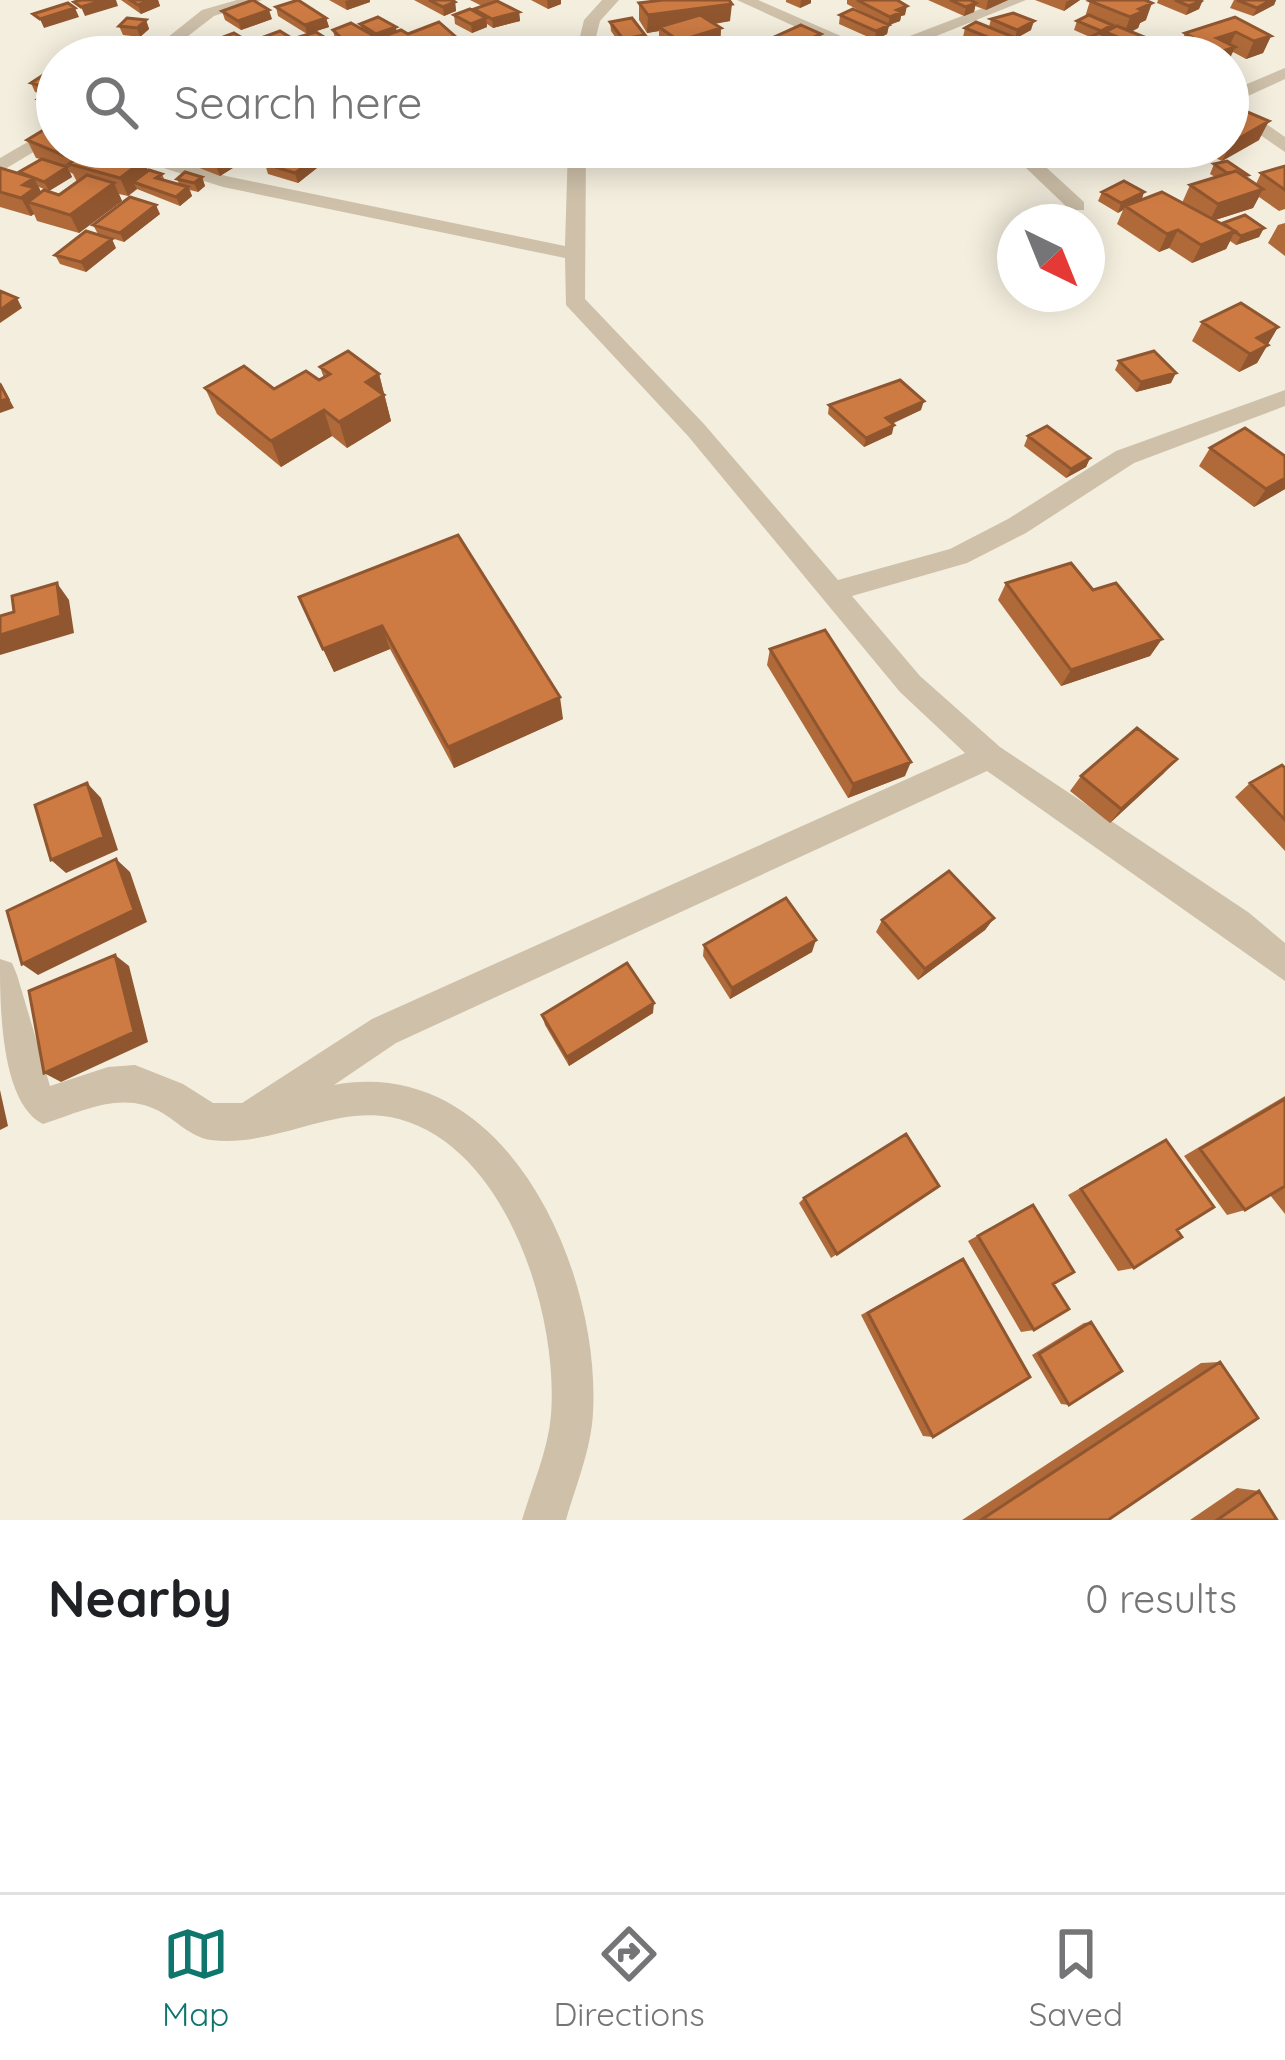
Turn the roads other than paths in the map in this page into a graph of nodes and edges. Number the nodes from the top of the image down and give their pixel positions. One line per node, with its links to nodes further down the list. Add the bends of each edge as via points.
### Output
1 (254, 0): 5 (street)
2 (611, 0): 7 (street)
3 (745, 0): 8 (street)
4 (1018, 0): 9 (street)
5 (206, 6): 6 (street)
6 (174, 36)
7 (588, 36)
8 (829, 36)
9 (926, 36)
10 (1285, 73): 11 (street)
11 (1249, 91)
12 (1249, 118): 14 (street)
13 (36, 144): 15 (street)
14 (1285, 146)
15 (0, 166)
16 (178, 168): 20 (street)
17 (577, 168): 20 (street)
18 (1036, 168): 19 (street)
19 (1075, 204)
20 (575, 254): 22 (street, via 574,300)
21 (1285, 398): 22 (street, via 1125,457 958,556)
22 (835, 591): 23 (street, via 910,685)
23 (988, 756): 24 (street, via 1236,923); 26 (street, via 384,1031)
24 (1285, 965)
25 (0, 975): 26 (street, via 43,1106 135,1083 208,1122)
26 (248, 1121): 27 (street, via 387,1098 447,1118 522,1198 561,1288 572,1413)
27 (544, 1520)

